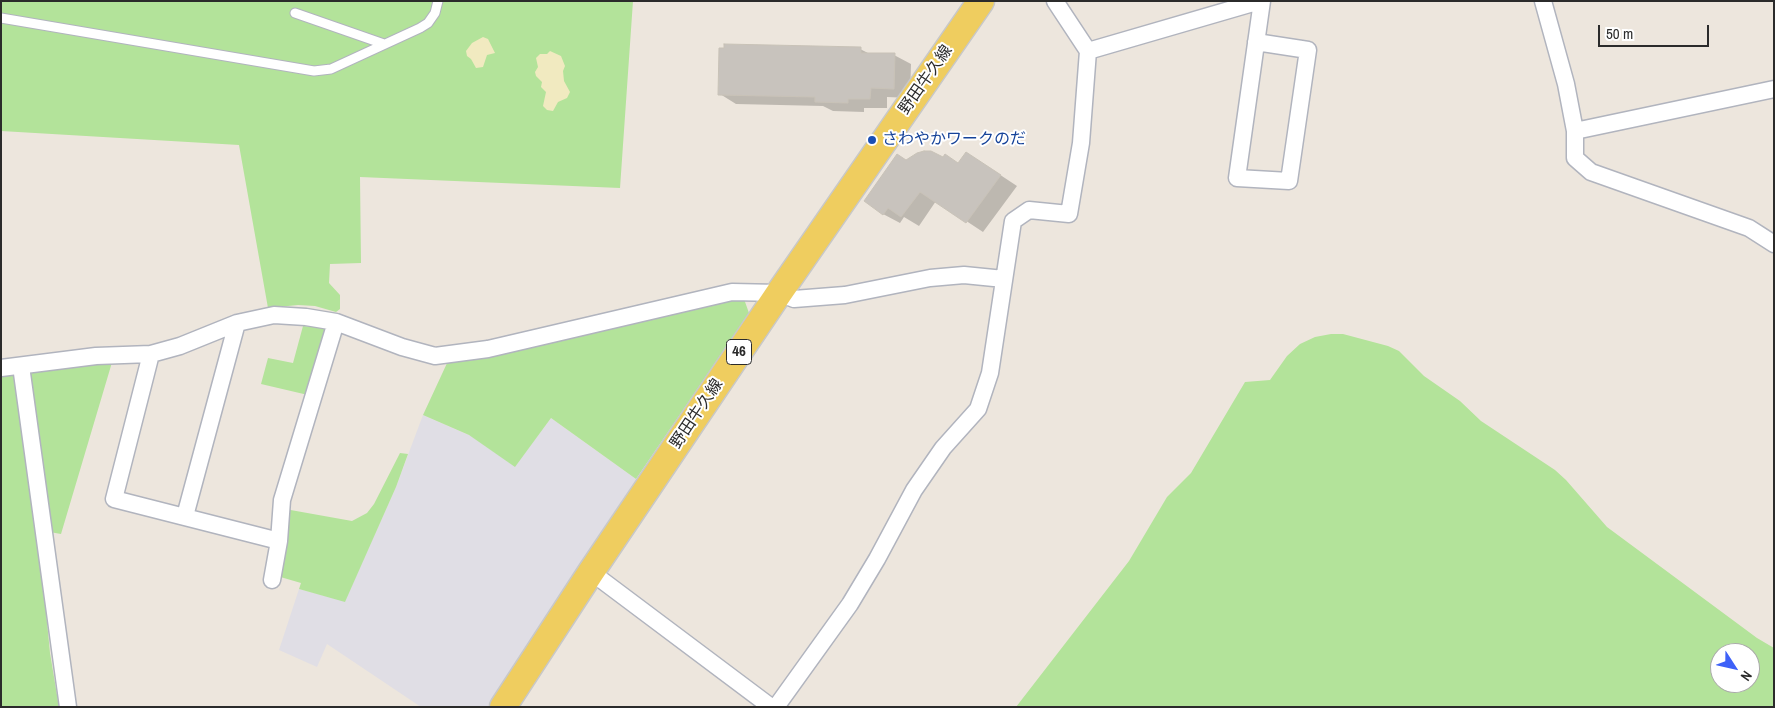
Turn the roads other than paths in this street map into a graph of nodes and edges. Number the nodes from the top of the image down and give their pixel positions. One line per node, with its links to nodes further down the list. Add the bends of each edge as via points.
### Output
1 (438, 1): 9 (lane, via 428,23)
2 (981, 1): 15 (main road, 野田牛久線 / 46)
3 (1055, 1): 10 (street)
4 (1261, 1): 8 (street); 10 (street)
5 (1543, 1): 12 (street, via 1566,84)
6 (295, 13): 9 (lane)
7 (1, 18): 9 (lane, via 314,72 331,70)
8 (1256, 42): 8 (street, via 1237,178 1289,181 1308,50)
9 (384, 44)
10 (1088, 51): 14 (street, via 1082,143 1069,214 1029,210 1013,221)
11 (1774, 89): 12 (street)
12 (1574, 131): 13 (street, via 1574,158 1591,172 1749,228)
13 (1774, 244)
14 (1004, 279): 15 (street, via 964,275 930,278 844,295 794,299); 28 (street, via 990,373 978,409 943,448 914,490 850,604)
15 (779, 292): 16 (street, via 732,292 488,349 435,356 402,348); 23 (main road, 野田牛久線 / 46)
16 (336, 322): 17 (street, via 274,315); 22 (street, via 282,500)
17 (237, 324): 18 (street); 21 (street)
18 (151, 354): 19 (street, via 96,356); 21 (street, via 114,499)
19 (21, 366): 20 (street); 25 (street)
20 (1, 368)
21 (185, 516): 22 (street)
22 (279, 541): 24 (street)
23 (591, 572): 26 (main road, 野田牛久線 / 46); 27 (street)
24 (272, 580)
25 (68, 707)
26 (503, 707)
27 (771, 707)
28 (776, 707)

